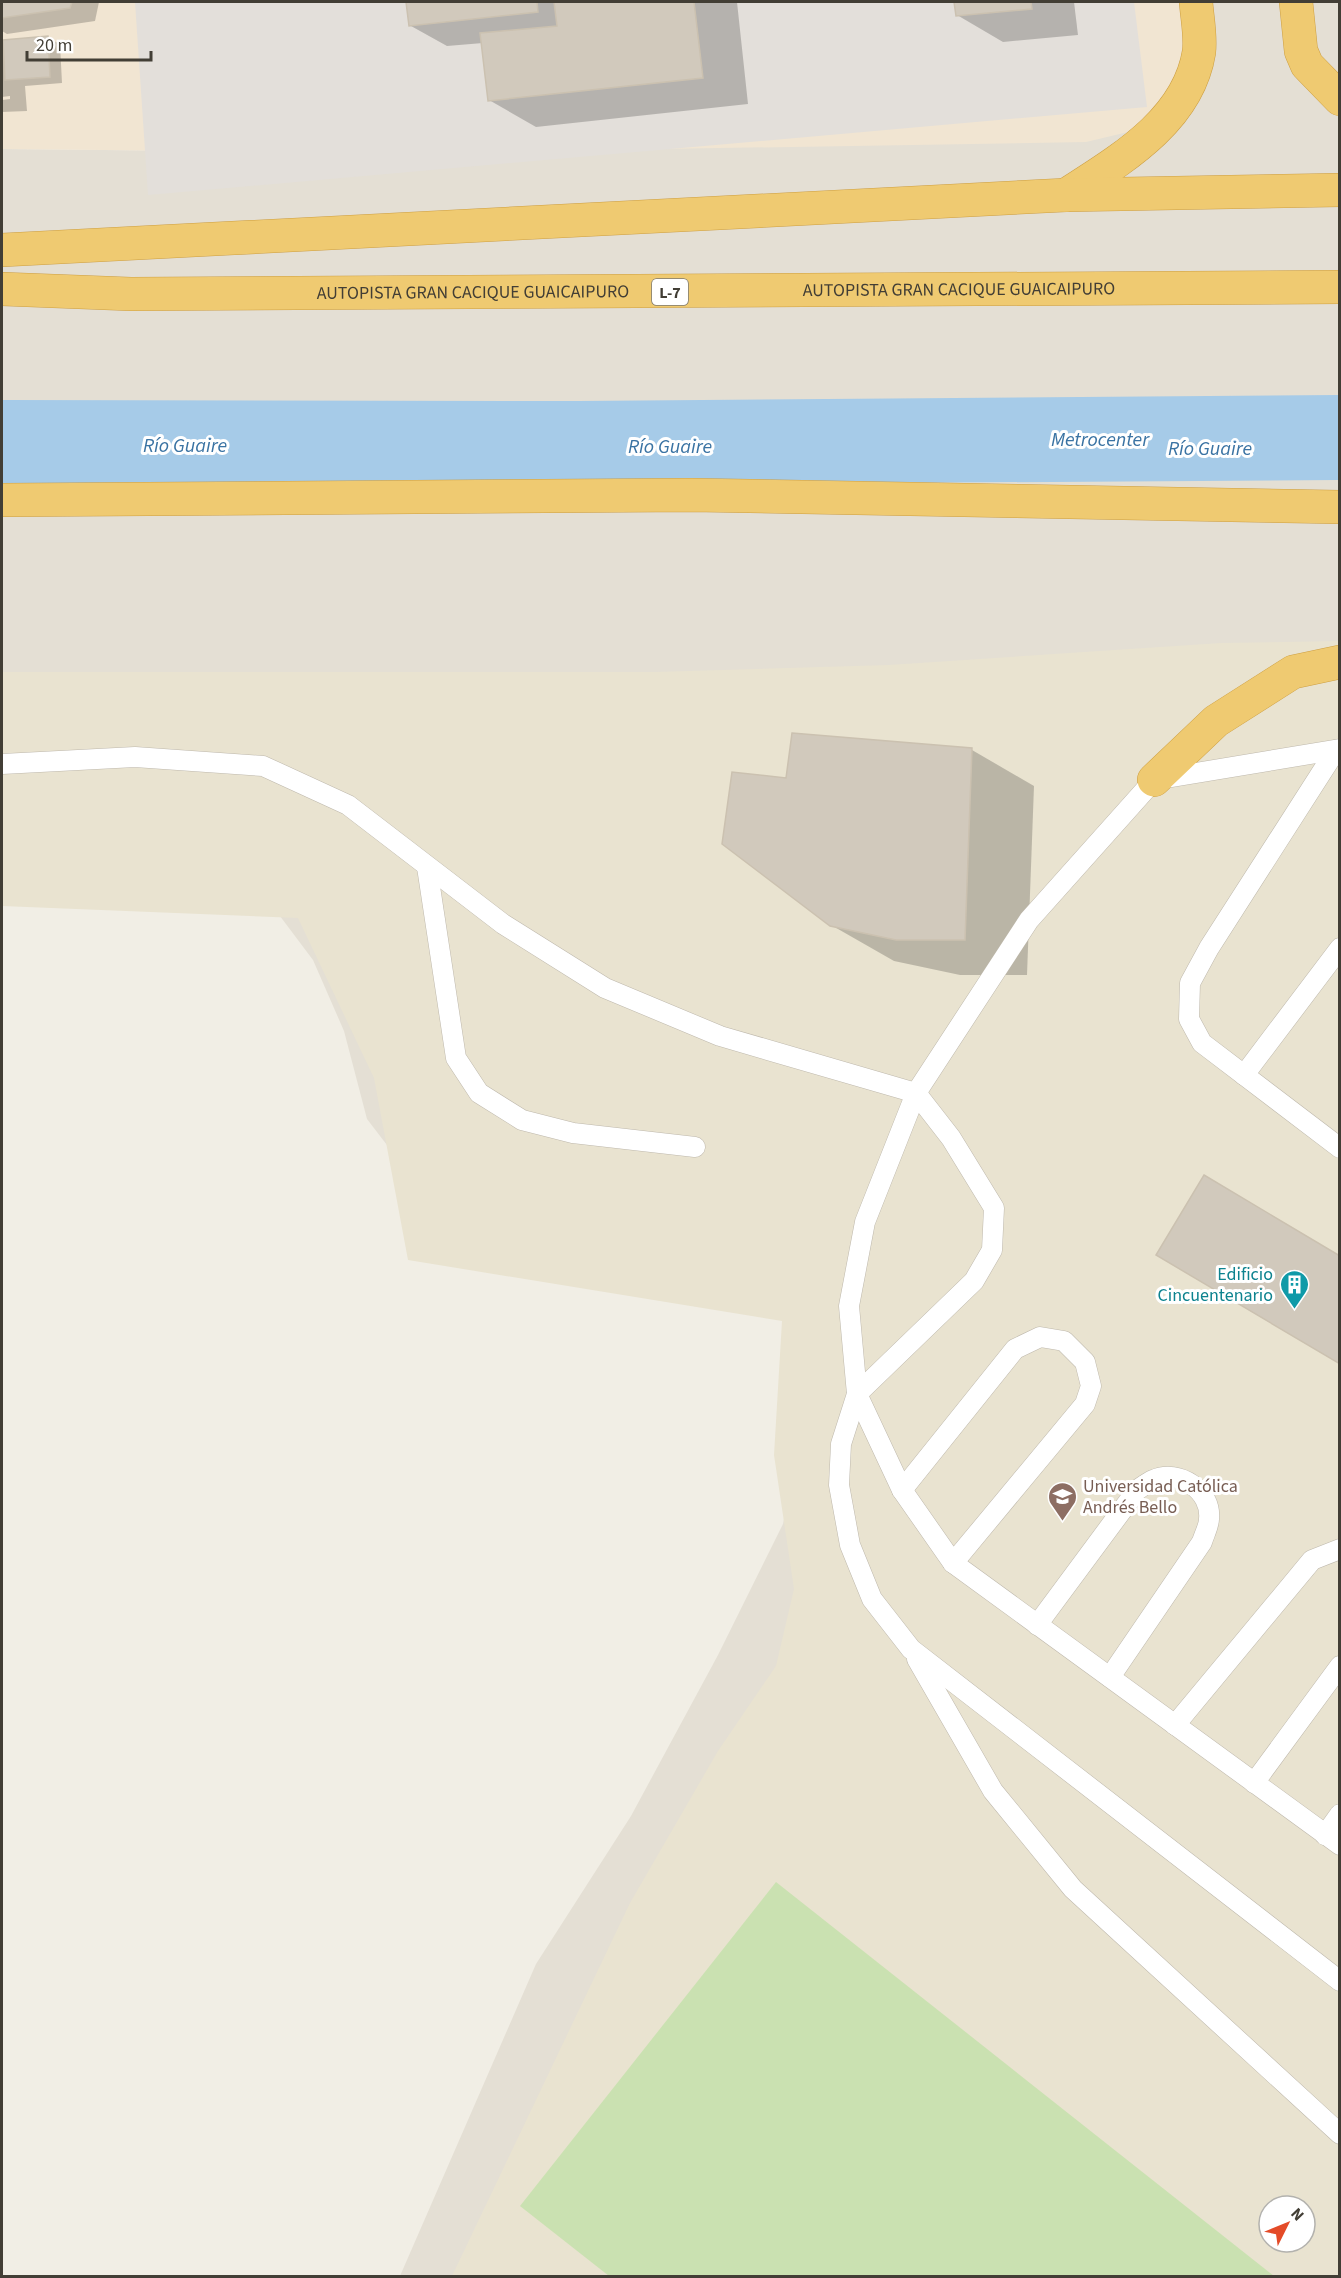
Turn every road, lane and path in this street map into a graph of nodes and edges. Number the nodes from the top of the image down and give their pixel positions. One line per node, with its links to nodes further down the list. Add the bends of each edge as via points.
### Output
1 (1196, 2): 5 (highway, via 1199,49 1185,94 1137,146)
2 (1296, 2): 3 (highway, via 1301,51 1307,65)
3 (1340, 99)
4 (1340, 190): 5 (highway)
5 (1066, 195): 6 (highway)
6 (2, 250)
7 (1340, 287): 8 (highway, AUTOPISTA GRAN CACIQUE GUAICAIPURO / L-7, via 166,294)
8 (2, 289)
9 (2, 500): 10 (highway, via 692,495)
10 (1340, 507)
11 (1340, 662): 14 (highway, via 1293,672 1216,721)
12 (1338, 749): 14 (lane); 17 (lane, via 1190,983 1189,1019 1202,1043)
13 (2, 764): 15 (lane, via 135,758 263,766 348,805)
14 (1154, 780): 18 (lane, via 1029,920)
15 (427, 867): 18 (lane, via 503,924 605,988 720,1036); 20 (lane, via 456,1058 479,1093 522,1120 573,1133)
16 (1340, 948): 17 (lane)
17 (1244, 1075): 19 (lane)
18 (916, 1093): 21 (lane, via 863,1232 849,1306); 21 (lane, via 951,1138 994,1208 992,1250 974,1281)
19 (1338, 1143)
20 (694, 1147)
21 (857, 1394): 22 (lane); 26 (lane, via 841,1444 839,1485 850,1545 872,1599)
22 (902, 1490): 24 (lane); 24 (lane, via 1015,1349 1040,1336 1064,1341 1085,1362 1091,1386 1085,1404)
23 (1340, 1549): 29 (lane, via 1312,1560)
24 (953, 1563): 25 (lane)
25 (1037, 1624): 28 (lane); 28 (lane, via 1137,1490 1155,1479 1176,1477 1193,1483 1205,1498 1210,1518 1202,1542)
26 (911, 1649): 33 (lane); 34 (lane, via 993,1791 1072,1889)
27 (1340, 1666): 30 (lane)
28 (1110, 1677): 29 (lane)
29 (1175, 1725): 30 (lane)
30 (1254, 1783): 32 (lane)
31 (1340, 1814): 32 (lane)
32 (1332, 1840)
33 (1340, 1981)
34 (1340, 2134)

